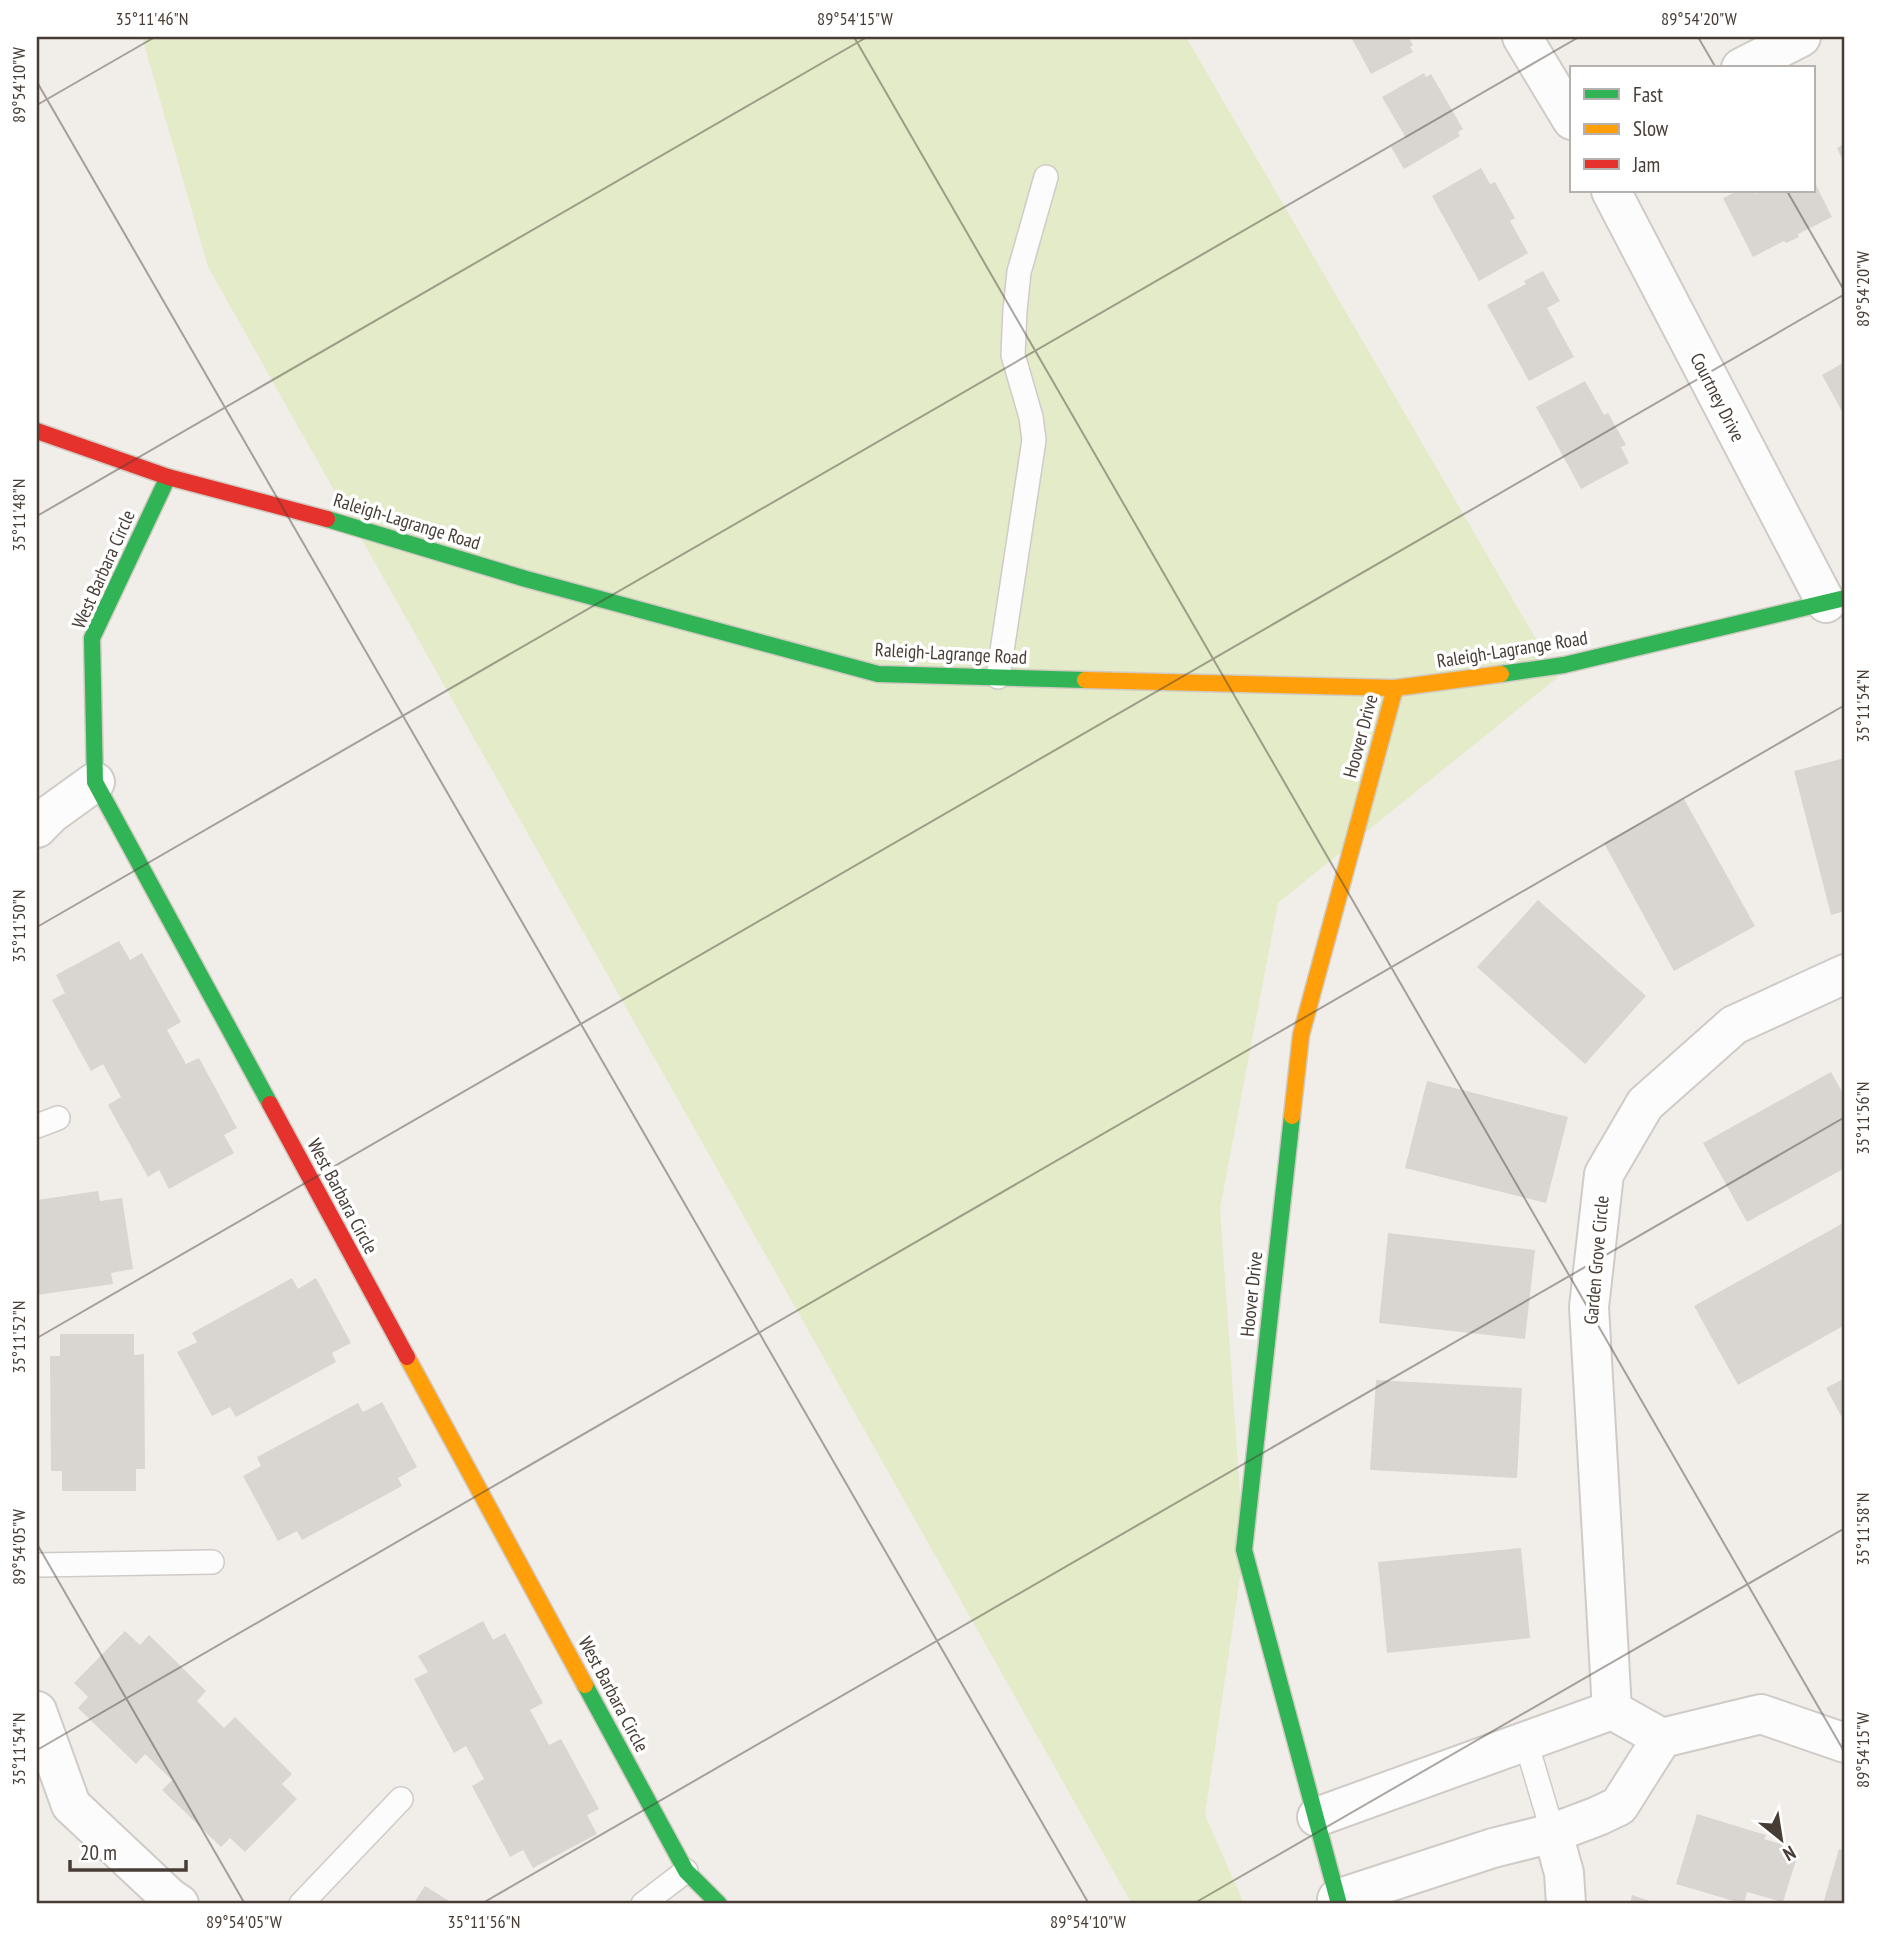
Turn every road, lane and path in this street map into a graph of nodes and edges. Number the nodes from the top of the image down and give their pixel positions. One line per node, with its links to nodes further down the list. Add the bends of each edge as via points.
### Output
1 (1522, 37): 4 (street)
2 (1801, 37): 3 (street)
3 (1745, 66)
4 (1570, 117)
5 (1046, 177): 10 (lane, via 1019,272 1015,310 1013,355 1034,440)
6 (1612, 192): 9 (street, Courtney Drive)
7 (37, 431): 8 (street, Raleigh-Lagrange Road)
8 (168, 477): 10 (street, Raleigh-Lagrange Road, via 878,674); 12 (street, West Barbara Circle, via 92,638)
9 (1835, 601): 11 (street, Raleigh-Lagrange Road, via 1564,665)
10 (998, 677): 11 (street, Raleigh-Lagrange Road)
11 (1395, 688): 23 (street, Hoover Drive, via 1301,1035 1244,1550)
12 (95, 782): 13 (street); 25 (street, West Barbara Circle)
13 (37, 828)
14 (1845, 974): 17 (street, Garden Grove Circle, via 1734,1025 1645,1104 1604,1174 1588,1307)
15 (212, 1563): 16 (lane)
16 (37, 1565)
17 (1612, 1710): 19 (street); 20 (street)
18 (37, 1711): 27 (street, via 71,1805)
19 (1662, 1738): 21 (street, via 1761,1714); 24 (street, via 1619,1805)
20 (1526, 1742): 23 (street); 24 (lane)
21 (1845, 1743)
22 (401, 1799): 28 (lane)
23 (1318, 1817): 26 (street, Hoover Drive)
24 (1553, 1833): 26 (street, via 1493,1848); 31 (street, via 1564,1873)
25 (686, 1871): 29 (lane); 30 (street, West Barbara Circle)
26 (1338, 1902)
27 (179, 1904)
28 (301, 1904)
29 (643, 1904)
30 (719, 1904)
31 (1566, 1904)

